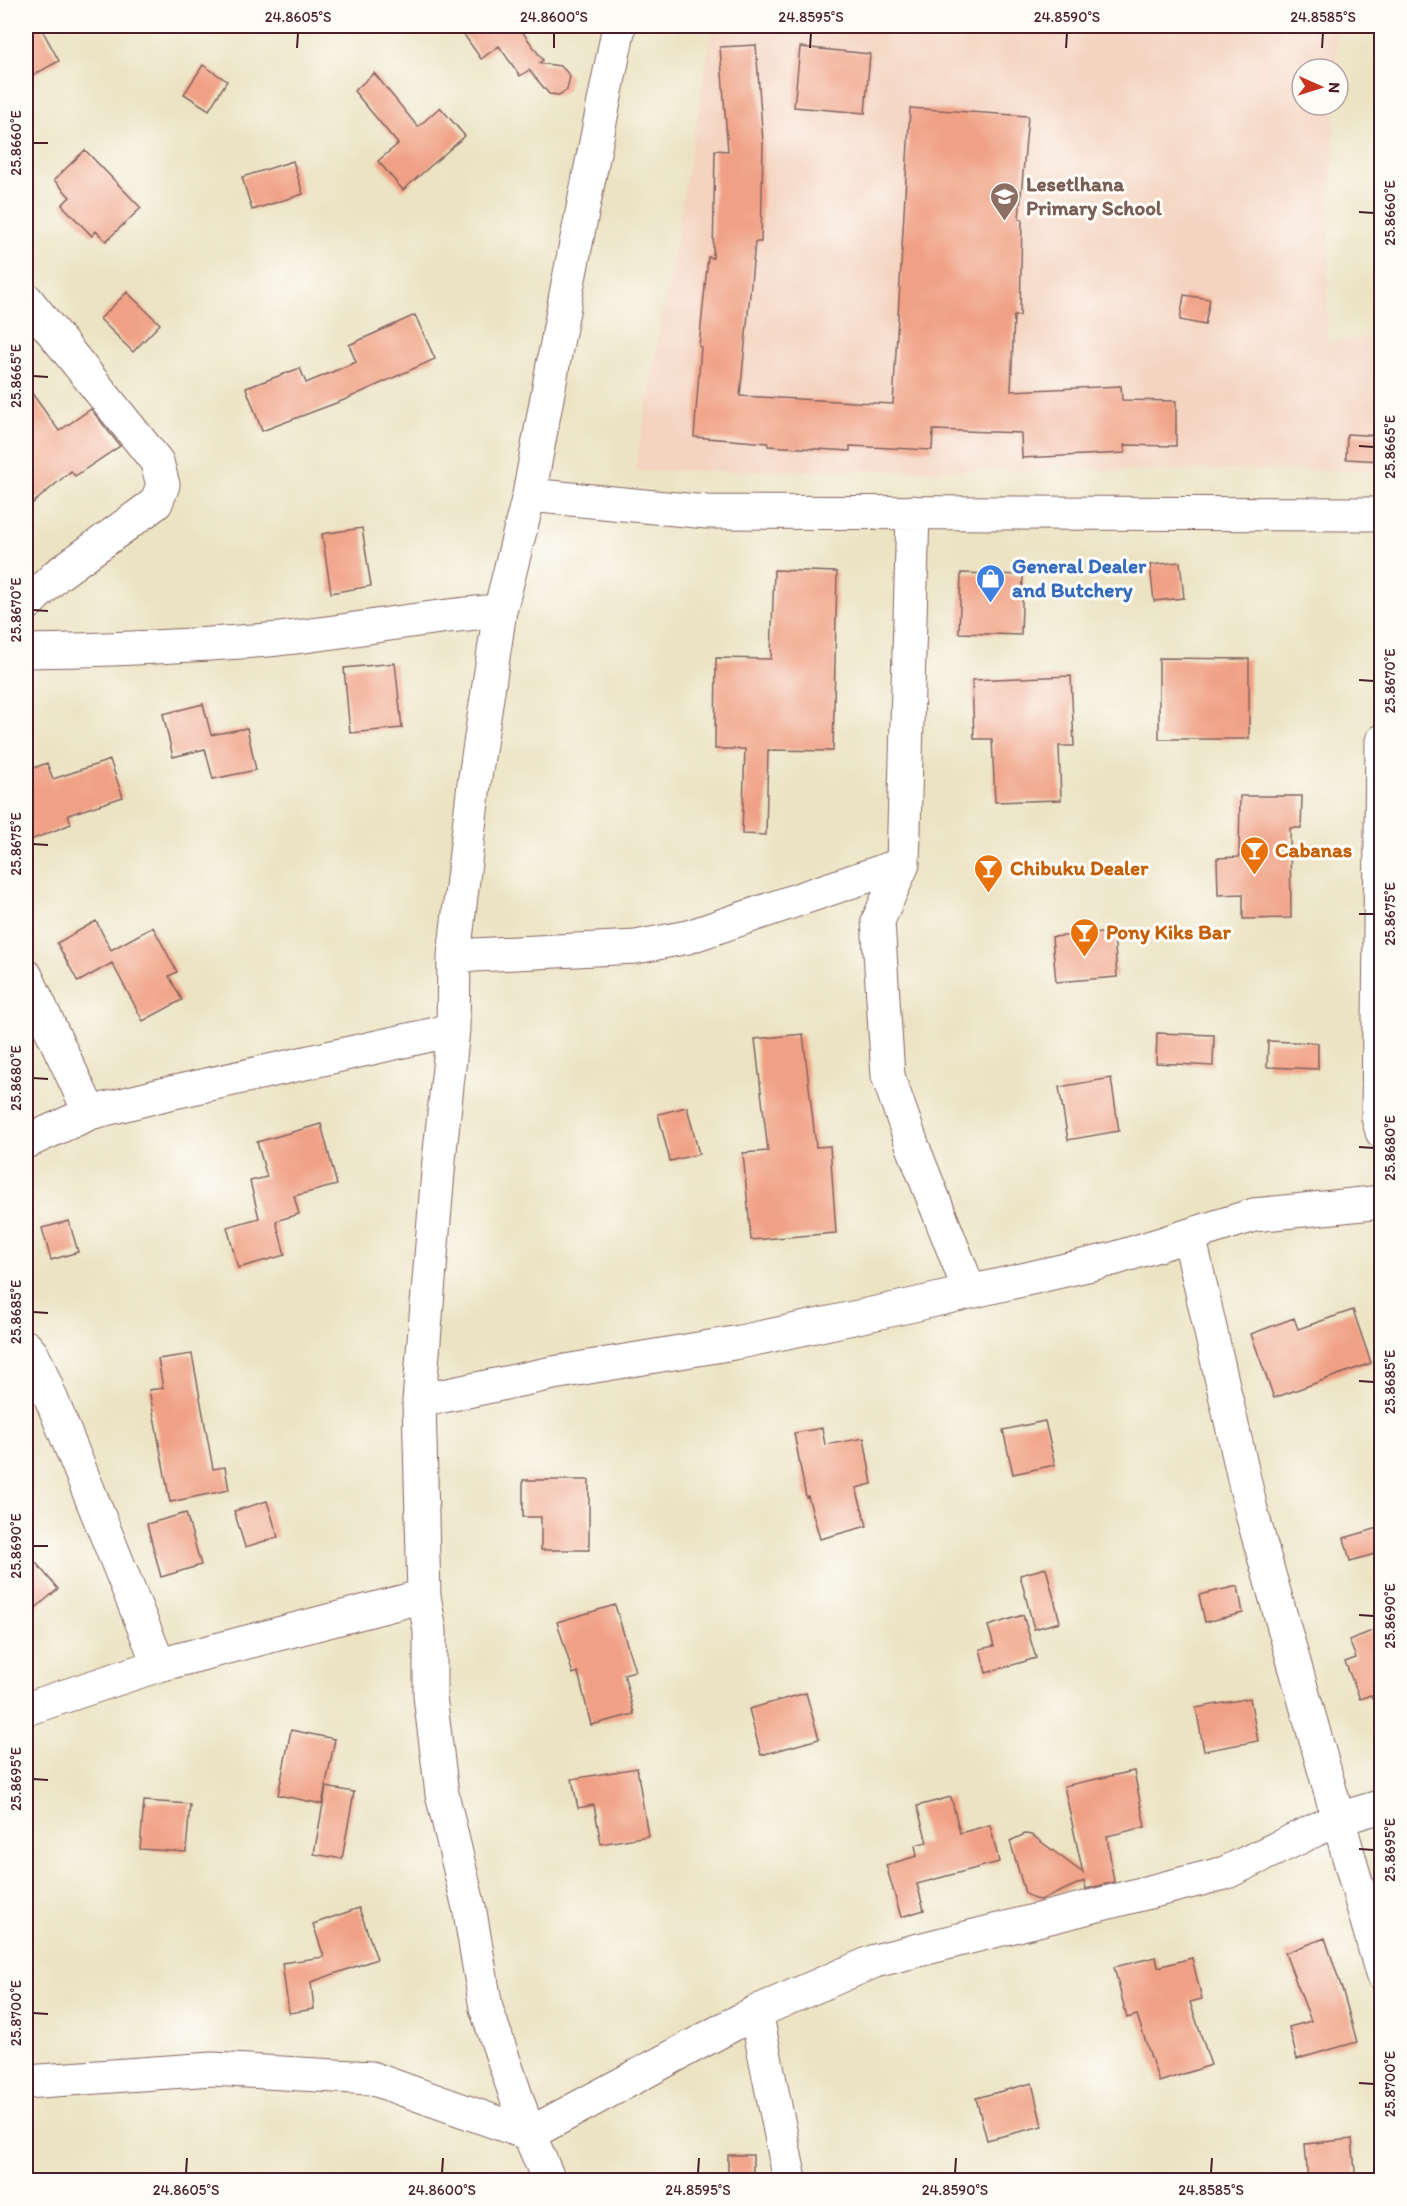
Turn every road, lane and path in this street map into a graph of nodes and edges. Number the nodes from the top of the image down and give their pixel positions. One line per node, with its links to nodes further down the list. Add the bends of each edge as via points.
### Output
1 (619, 26): 3 (street)
2 (26, 298): 6 (street, via 157,462 163,485 156,503 57,575)
3 (529, 495): 4 (street, via 706,512); 7 (street)
4 (913, 512): 5 (street); 10 (street)
5 (1382, 514)
6 (26, 605)
7 (500, 611): 8 (street, via 269,639); 11 (street)
8 (26, 651)
9 (1382, 741): 15 (street, via 1378,1105)
10 (903, 864): 11 (street, via 688,937 636,947); 19 (street, via 878,921 888,1076)
11 (454, 956): 13 (street)
12 (26, 976): 14 (street)
13 (453, 1030): 14 (street); 21 (street)
14 (90, 1113): 16 (street)
15 (1382, 1132)
16 (26, 1142)
17 (1382, 1202): 18 (street, via 1254,1215)
18 (1190, 1235): 19 (street, via 1113,1259); 26 (street, via 1252,1514)
19 (970, 1292): 21 (street, via 740,1342 553,1373)
20 (26, 1347): 23 (street, via 38,1366)
21 (419, 1401): 22 (street)
22 (424, 1596): 23 (street); 30 (street, via 430,1631 430,1696 442,1794 470,1912 486,2008)
23 (159, 1665): 24 (street)
24 (26, 1709)
25 (1382, 1806): 26 (street)
26 (1338, 1819): 27 (street); 28 (street, via 1225,1873 875,1961)
27 (1382, 1974)
28 (756, 2012): 30 (street); 32 (street)
29 (26, 2082): 30 (street, via 212,2069 371,2078)
30 (529, 2134): 31 (street)
31 (549, 2181)
32 (790, 2181)

